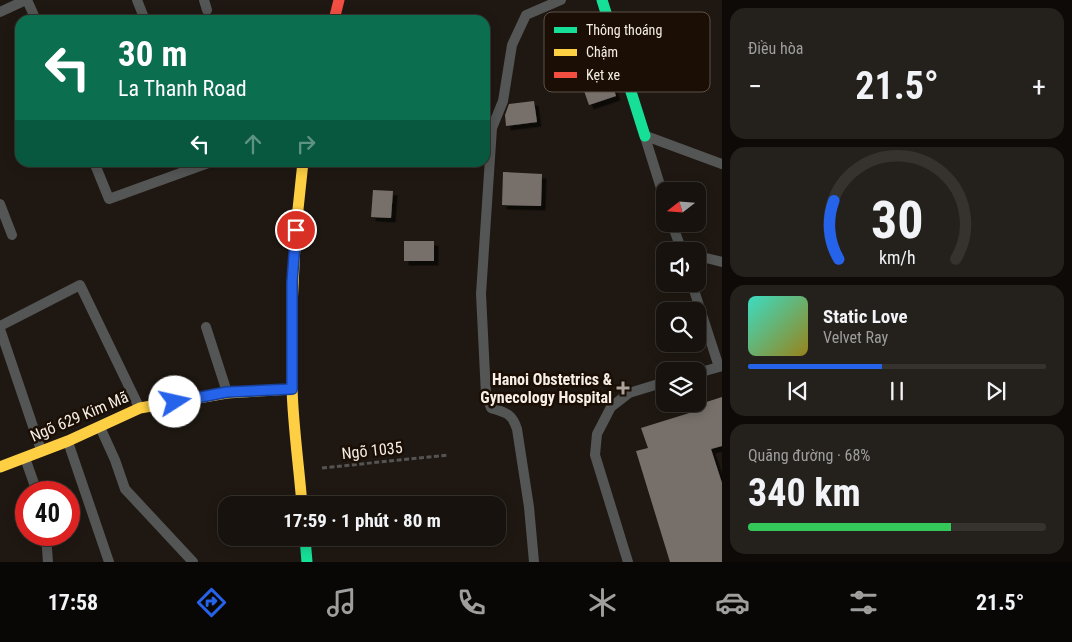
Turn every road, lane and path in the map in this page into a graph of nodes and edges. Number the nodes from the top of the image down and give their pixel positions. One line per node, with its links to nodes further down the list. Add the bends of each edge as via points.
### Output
1 (27, 0): 6 (lane); 8 (lane)
2 (137, 0): 9 (lane)
3 (339, 0): 10 (street)
4 (561, 0): 13 (lane, via 526,15 512,45 503,101 492,128)
5 (602, 0): 7 (street)
6 (0, 12)
7 (606, 12)
8 (34, 15)
9 (143, 15)
10 (335, 15)
11 (631, 92): 12 (street)
12 (645, 136): 14 (lane); 19 (lane)
13 (490, 161)
14 (722, 164)
15 (96, 167): 16 (lane, via 109,199)
16 (197, 167)
17 (302, 167): 30 (street, via 292,282)
18 (490, 167): 48 (lane, via 482,294 486,395 491,408 507,413 514,419 517,429)
19 (659, 182)
20 (0, 204): 21 (lane)
21 (12, 235)
22 (706, 258): 23 (lane)
23 (722, 262)
24 (695, 292): 27 (lane)
25 (0, 327): 32 (lane, via 80,285); 35 (lane)
26 (206, 327): 31 (lane)
27 (720, 367): 28 (lane)
28 (706, 371)
29 (656, 385): 49 (lane, via 629,393 611,407 596,434 594,455)
30 (292, 389): 31 (street, Ngõ 629 Kim Mã); 39 (street)
31 (227, 392): 32 (street, Ngõ 629 Kim Mã)
32 (140, 408): 33 (street, Ngõ 629 Kim Mã)
33 (100, 426): 34 (street, Ngõ 629 Kim Mã); 46 (lane, via 125,489)
34 (68, 441): 35 (street, Ngõ 629 Kim Mã); 45 (lane)
35 (41, 451): 37 (street, Ngõ 629 Kim Mã)
36 (448, 455): 39 (path, Ngõ 1035)
37 (25, 457): 38 (street, Ngõ 629 Kim Mã); 40 (lane)
38 (0, 468)
39 (299, 470): 41 (street)
40 (33, 481)
41 (301, 496)
42 (47, 546): 44 (lane)
43 (306, 546): 47 (street)
44 (48, 562)
45 (109, 562)
46 (193, 562)
47 (307, 562)
48 (534, 562)
49 (628, 562)

